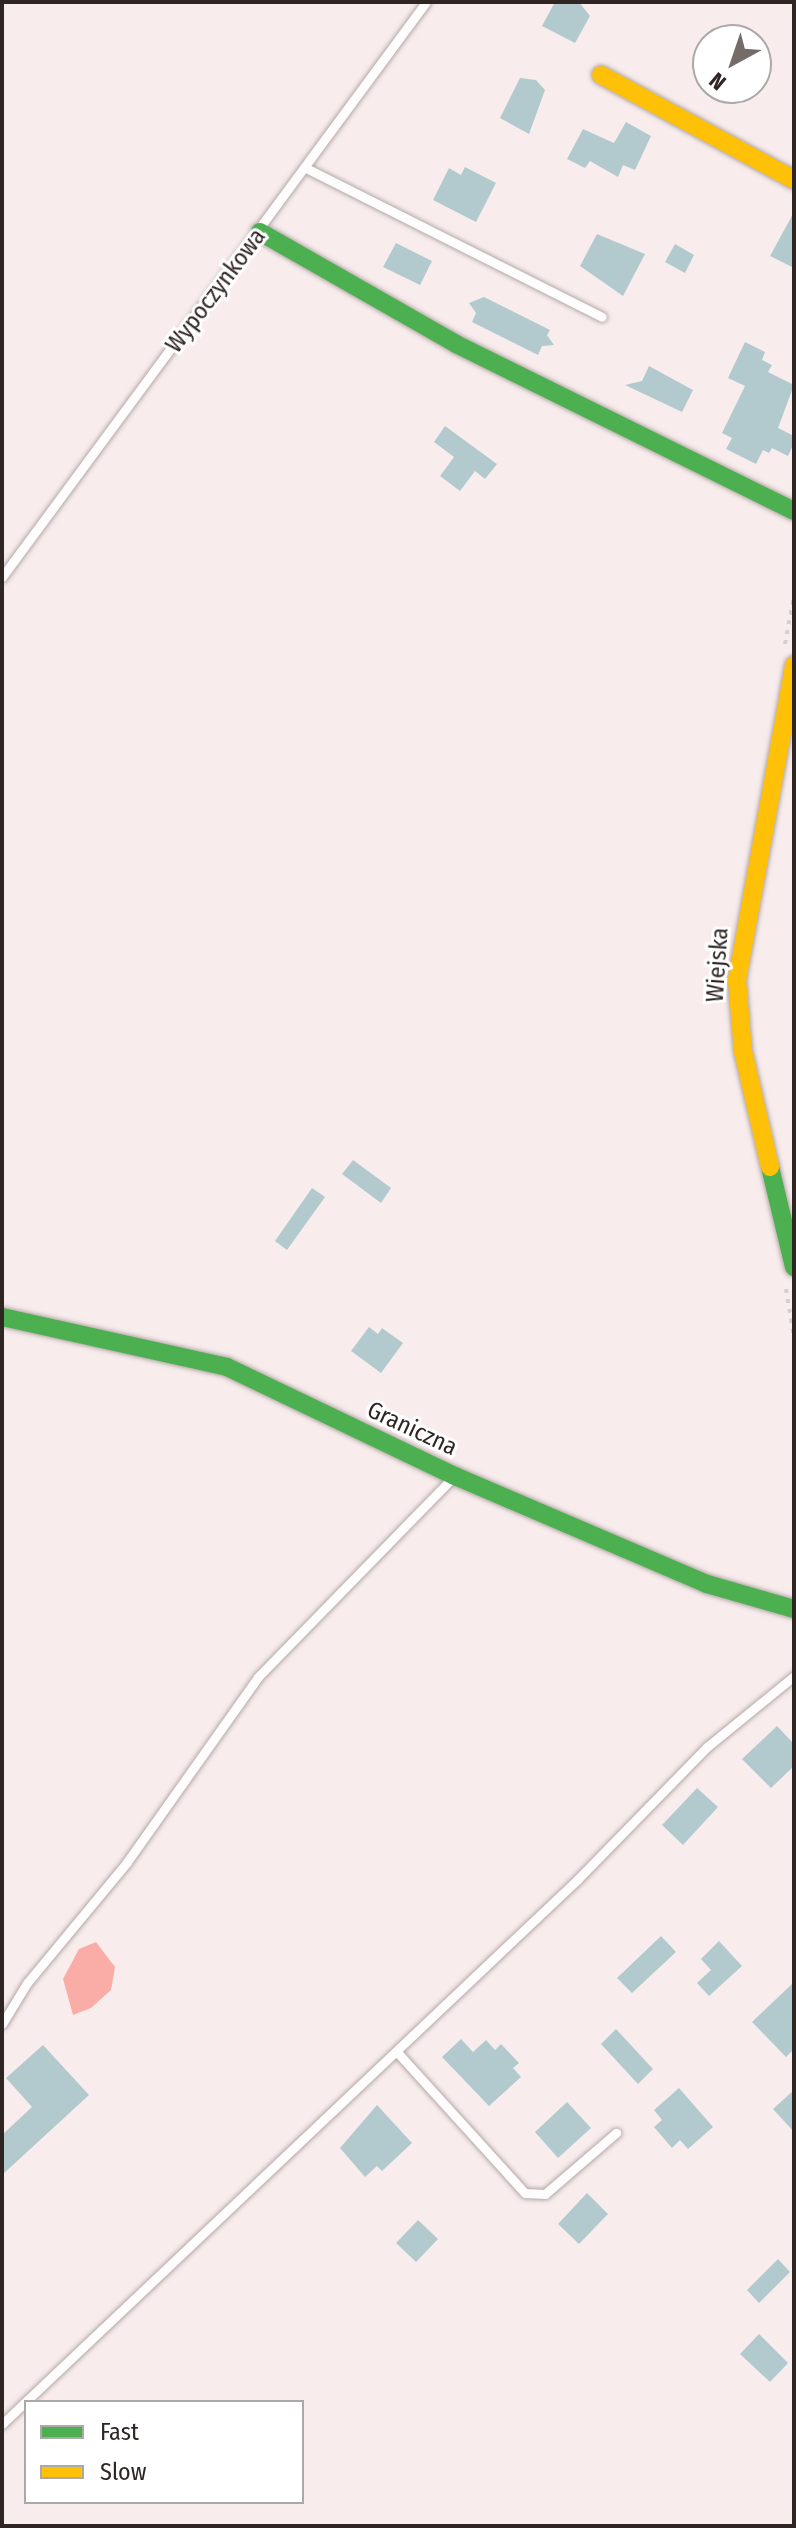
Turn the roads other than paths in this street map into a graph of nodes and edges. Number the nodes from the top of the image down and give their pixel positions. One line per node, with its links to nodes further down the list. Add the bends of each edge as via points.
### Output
1 (426, 2): 3 (lane, Wypoczynkowa)
2 (601, 75): 4 (street)
3 (306, 168): 5 (lane, Wypoczynkowa); 6 (lane)
4 (794, 180)
5 (260, 232): 7 (street, via 456,344); 8 (lane, Wypoczynkowa)
6 (602, 317)
7 (794, 511)
8 (2, 577)
9 (794, 665): 10 (street, Wiejska, via 737,980 743,1051)
10 (794, 1267)
11 (2, 1317): 12 (street, Graniczna, via 227,1367)
12 (455, 1476): 13 (street, Graniczna, via 707,1584); 15 (lane, via 258,1677 127,1862 27,1983)
13 (794, 1609)
14 (794, 1676): 16 (lane, via 707,1747)
15 (2, 2024)
16 (397, 2052): 17 (lane, via 525,2193 545,2194); 18 (lane)
17 (616, 2133)
18 (27, 2400)
19 (24, 2403): 20 (lane)
20 (2, 2424)

